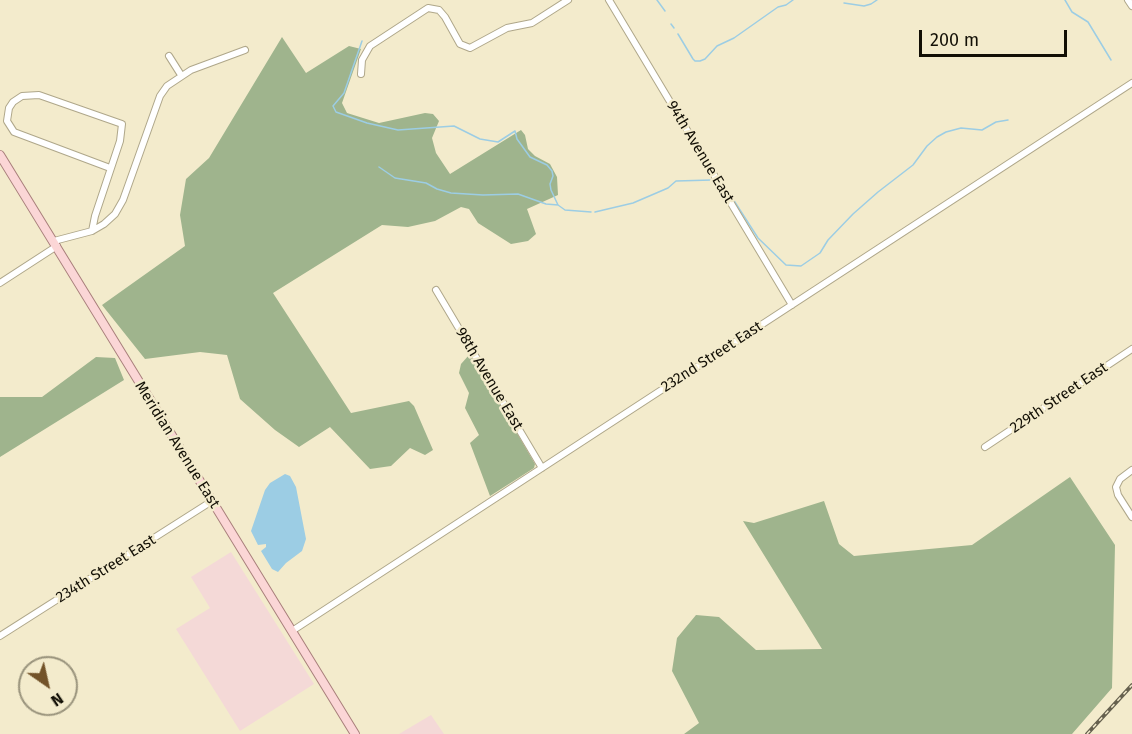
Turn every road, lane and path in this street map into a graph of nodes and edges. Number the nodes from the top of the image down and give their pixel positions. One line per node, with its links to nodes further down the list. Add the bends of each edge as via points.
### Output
1 (568, 0): 7 (street, via 532,23 507,28 468,48 460,44 442,14 432,8 420,11 370,46)
2 (609, 0): 16 (street, 94th Avenue East)
3 (1128, 0): 4 (street)
4 (1132, 6)
5 (245, 50): 8 (street)
6 (169, 56): 8 (street)
7 (361, 74)
8 (181, 75): 12 (street, via 160,96 119,208)
9 (1132, 83): 16 (street, 232nd Street East)
10 (0, 155): 13 (main road, Meridian Avenue East)
11 (110, 168): 11 (street, via 122,124 39,94 22,96 11,104 6,118 14,132); 12 (street)
12 (92, 231): 13 (street)
13 (55, 244): 14 (street); 21 (main road, Meridian Avenue East)
14 (0, 283)
15 (436, 290): 19 (street, 98th Avenue East)
16 (792, 305): 19 (street, 232nd Street East)
17 (1132, 349): 18 (street, 229th Street East)
18 (986, 447)
19 (542, 468): 23 (street, 232nd Street East)
20 (1132, 470): 22 (street, via 1117,485 1118,495)
21 (212, 501): 23 (main road, Meridian Avenue East); 24 (street, 234th Street East)
22 (1132, 518)
23 (292, 631): 25 (main road, Meridian Avenue East)
24 (0, 636)
25 (355, 734)

